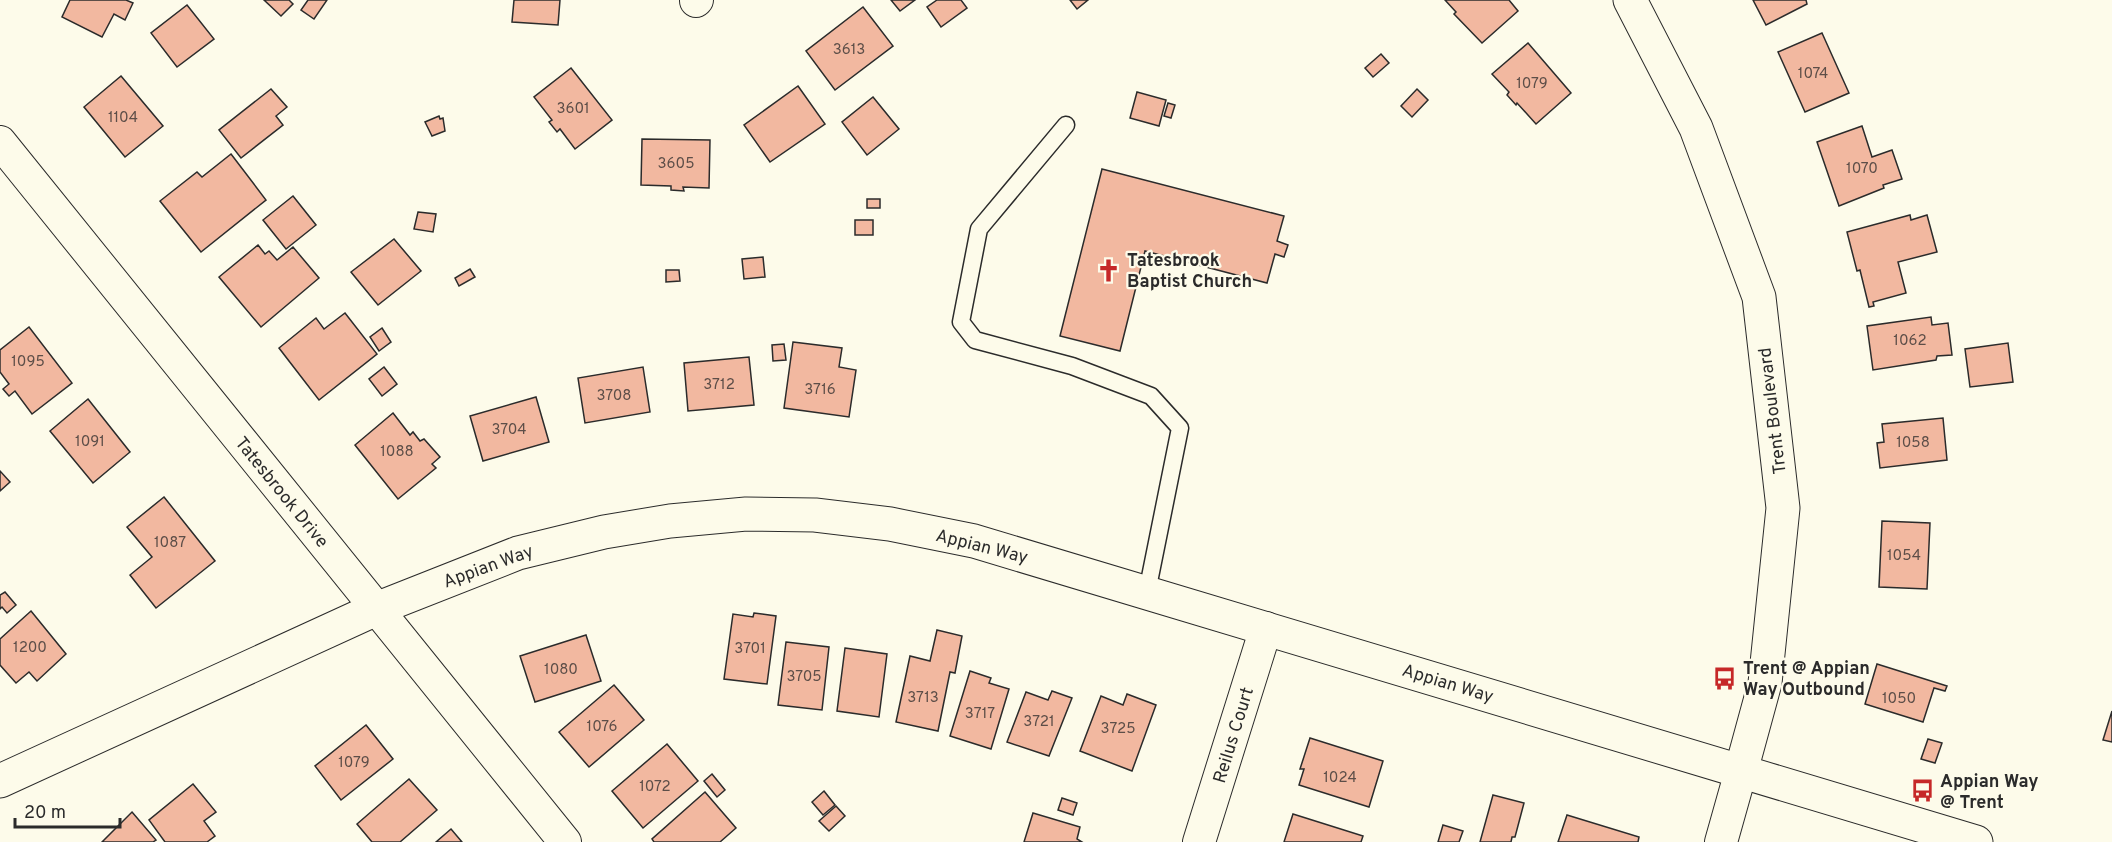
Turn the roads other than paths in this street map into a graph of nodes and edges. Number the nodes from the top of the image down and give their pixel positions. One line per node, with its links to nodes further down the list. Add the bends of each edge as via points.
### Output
1 (1630, 0): 7 (street, Trent Boulevard, via 1696,128 1759,297 1784,508 1765,683)
2 (1066, 125): 4 (lane, via 979,229 961,322 975,340 1072,366 1150,396 1180,428)
3 (0, 142): 5 (street, Tatesbrook Drive)
4 (1147, 592): 5 (street, Appian Way, via 974,541 911,528 815,516 746,514 604,531 518,553); 6 (street, Appian Way)
5 (376, 609): 8 (street, Appian Way); 9 (street, Tatesbrook Drive)
6 (1266, 628): 7 (street, Appian Way); 10 (street, Reilus Court)
7 (1741, 771): 11 (street, Trent Boulevard); 12 (street, Appian Way)
8 (0, 781)
9 (565, 842)
10 (1199, 842)
11 (1721, 842)
12 (1976, 842)

